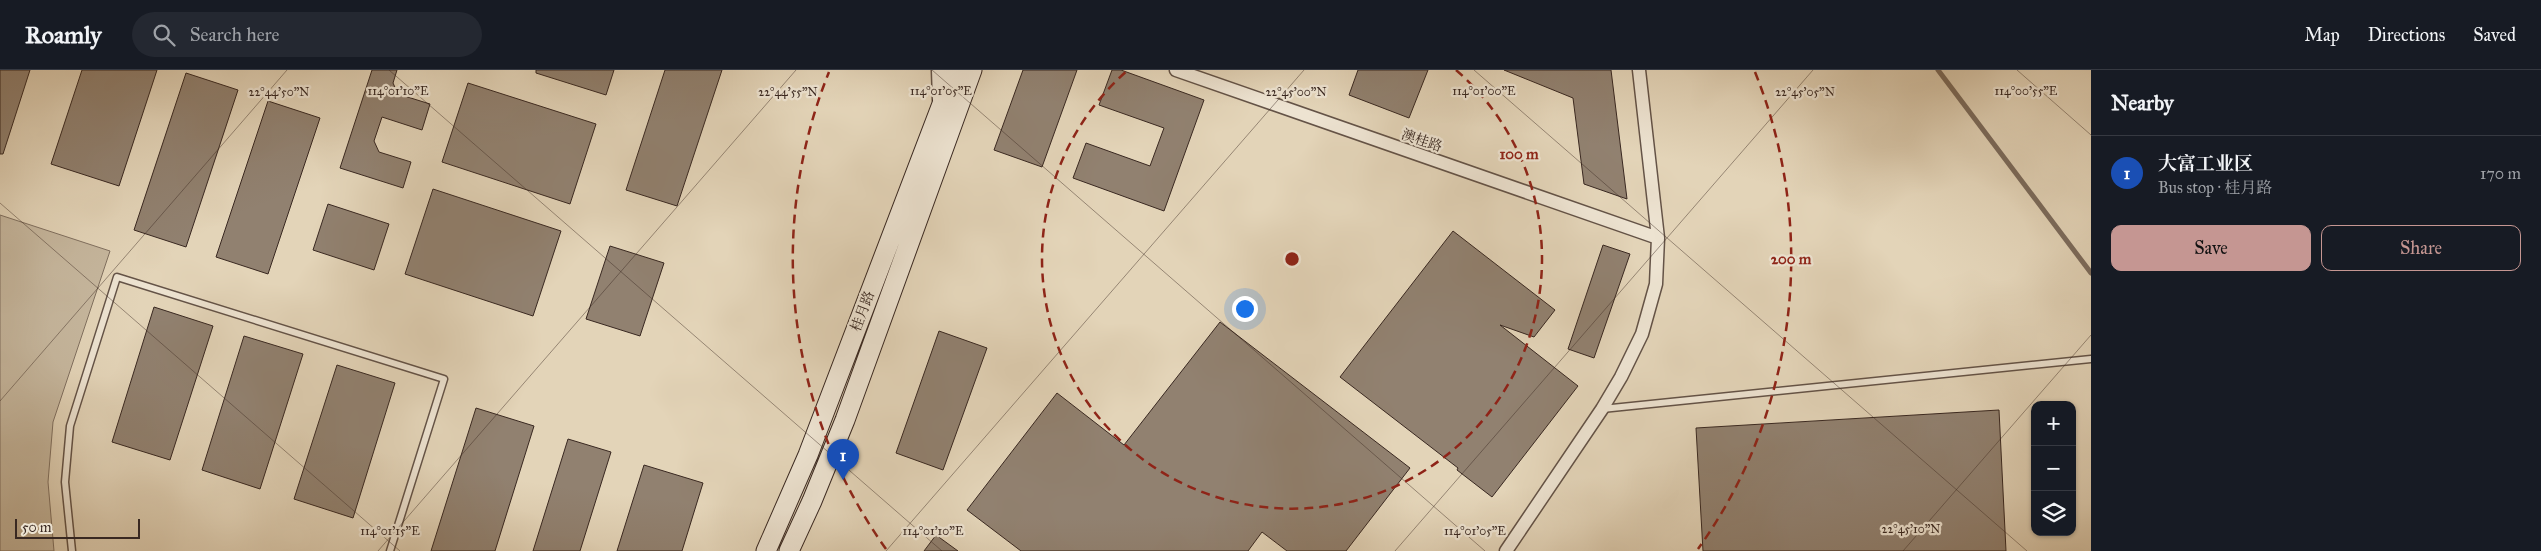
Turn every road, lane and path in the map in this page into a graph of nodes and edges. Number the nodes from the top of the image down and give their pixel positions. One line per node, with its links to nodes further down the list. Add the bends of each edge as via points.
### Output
1 (940, 70): 6 (street)
2 (955, 70): 6 (main road, 桂月路)
3 (972, 70): 13 (main road, 桂月路, via 845,420)
4 (1176, 70): 7 (street, 澳桂路)
5 (1639, 70): 7 (street)
6 (941, 105): 12 (main road, 桂月路, via 808,455)
7 (1658, 238): 9 (street, via 1656,284 1642,334)
8 (2091, 359): 9 (lane)
9 (1602, 409): 14 (street)
10 (72, 551): 11 (lane, via 65,482 70,426 118,277 444,379)
11 (390, 551)
12 (766, 551)
13 (788, 551)
14 (1506, 551)

